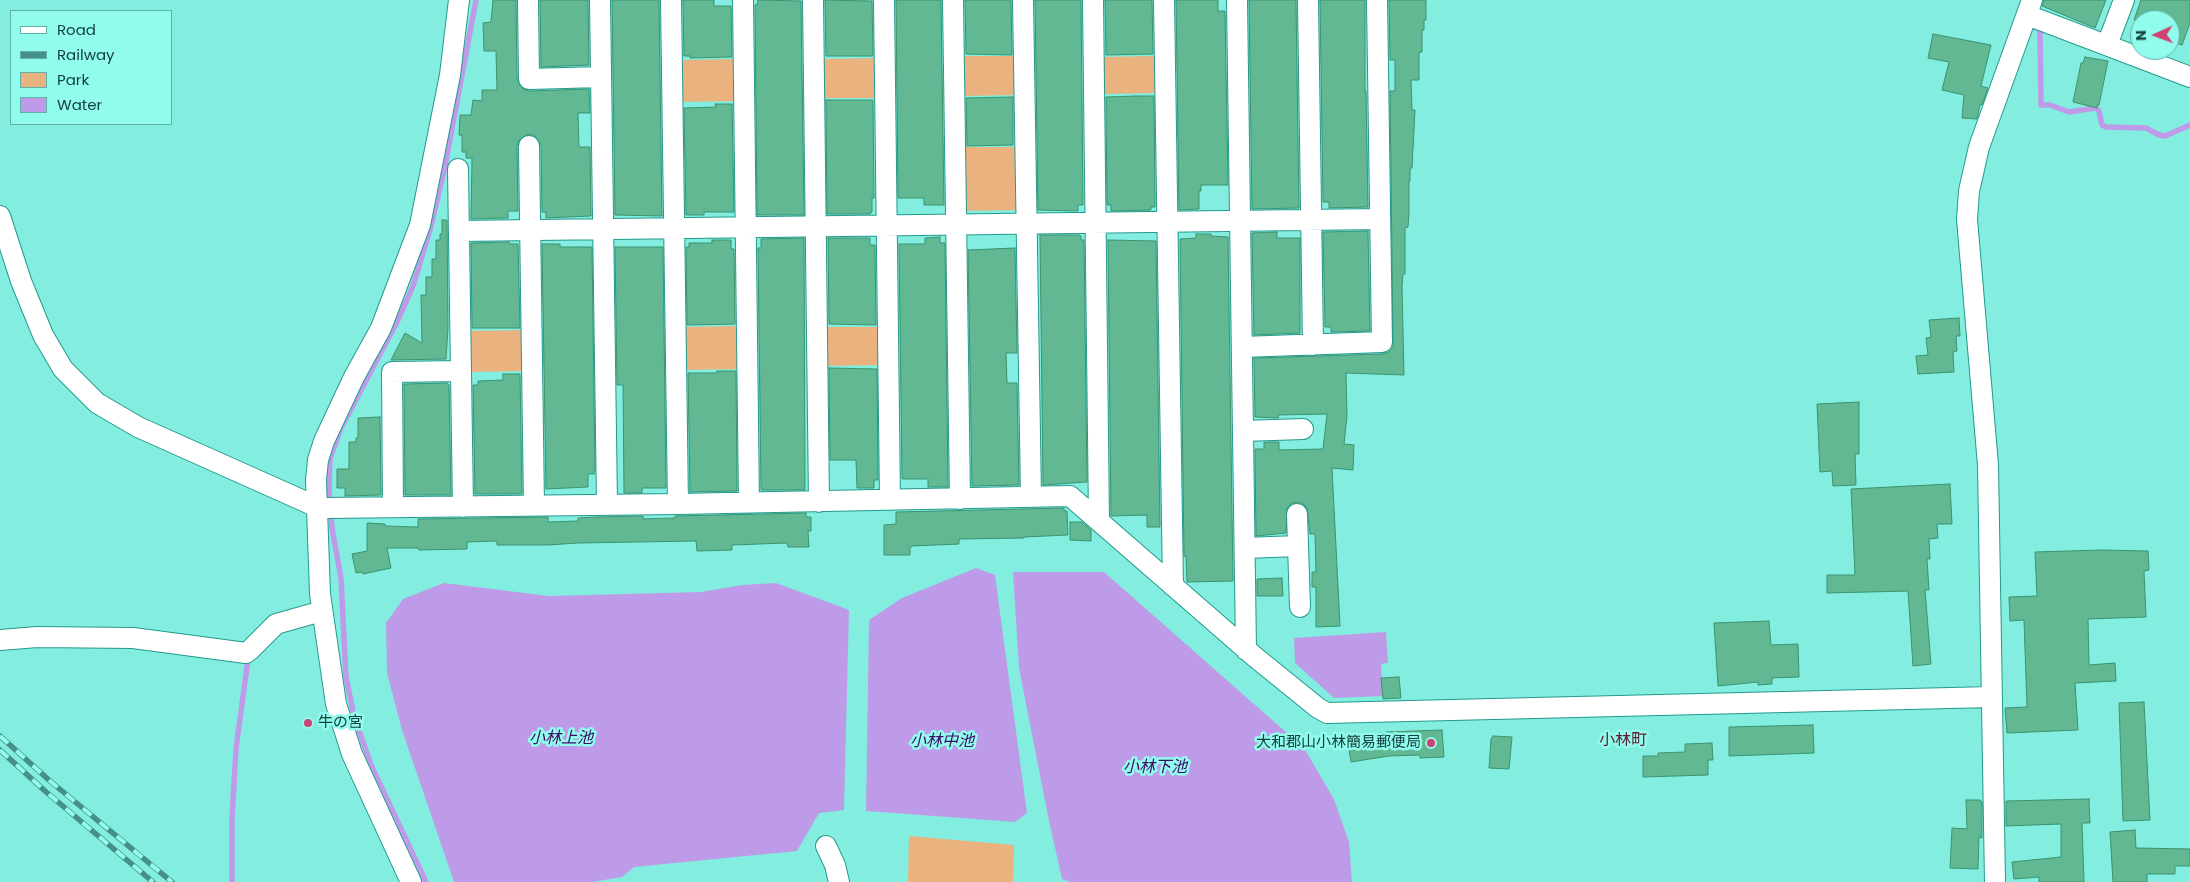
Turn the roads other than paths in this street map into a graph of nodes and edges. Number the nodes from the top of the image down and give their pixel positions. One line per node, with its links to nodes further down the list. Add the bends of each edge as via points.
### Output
1 (459, 0): 52 (street, via 450,75 420,225 381,328 324,441 318,460)
2 (528, 0): 19 (street, via 529,79)
3 (600, 0): 19 (street)
4 (671, 0): 32 (street)
5 (743, 0): 33 (street)
6 (813, 0): 31 (street)
7 (884, 0): 30 (street)
8 (953, 0): 28 (street)
9 (1023, 0): 29 (street)
10 (1093, 0): 27 (street)
11 (1164, 0): 26 (street)
12 (1237, 0): 25 (street)
13 (1308, 0): 24 (street)
14 (1377, 0): 23 (street)
15 (2124, 0): 17 (street)
16 (2033, 12): 17 (street); 62 (street, via 1979,147 1969,191 1967,219 1988,464)
17 (2107, 45): 18 (street)
18 (2190, 76)
19 (601, 77): 35 (street)
20 (530, 146): 34 (street)
21 (458, 169): 36 (street)
22 (0, 216): 52 (street, via 43,335 63,369 97,403 138,427)
23 (1380, 219): 24 (street); 37 (street, via 1382,342)
24 (1311, 220): 25 (street); 37 (street)
25 (1240, 221): 26 (street); 38 (street)
26 (1167, 222): 27 (street); 57 (street)
27 (1096, 223): 29 (street); 54 (street)
28 (956, 224): 29 (street); 30 (street); 43 (street)
29 (1027, 224): 42 (street)
30 (887, 226): 31 (street); 44 (street)
31 (816, 227): 33 (street); 45 (street)
32 (674, 228): 33 (street); 35 (street); 47 (street)
33 (746, 228): 46 (street)
34 (530, 230): 35 (street); 36 (street); 49 (street)
35 (603, 230): 48 (street)
36 (459, 231): 39 (street)
37 (1312, 345): 38 (street)
38 (1242, 347): 41 (street)
39 (461, 371): 50 (street, via 392,372); 51 (street)
40 (1303, 429): 41 (street)
41 (1243, 431): 55 (street)
42 (1031, 497): 43 (street); 54 (street, via 1070,496)
43 (960, 499): 44 (street)
44 (890, 500): 45 (street)
45 (819, 502): 46 (street)
46 (749, 503): 47 (street)
47 (678, 504): 48 (street)
48 (606, 505): 49 (street)
49 (534, 506): 51 (street)
50 (393, 507): 51 (street); 52 (street)
51 (464, 507)
52 (325, 508): 59 (street)
53 (1297, 514): 56 (street)
54 (1100, 521): 57 (street)
55 (1245, 548): 56 (street); 61 (street)
56 (1303, 553): 58 (street)
57 (1173, 586): 61 (street)
58 (1300, 607)
59 (322, 611): 60 (street, via 276,624 246,652 133,638); 64 (street, via 336,704 352,754)
60 (0, 640)
61 (1246, 650): 62 (street, via 1318,708 1336,714)
62 (1992, 697): 66 (street)
63 (826, 846): 65 (street)
64 (410, 882)
65 (839, 882)
66 (1995, 882)

